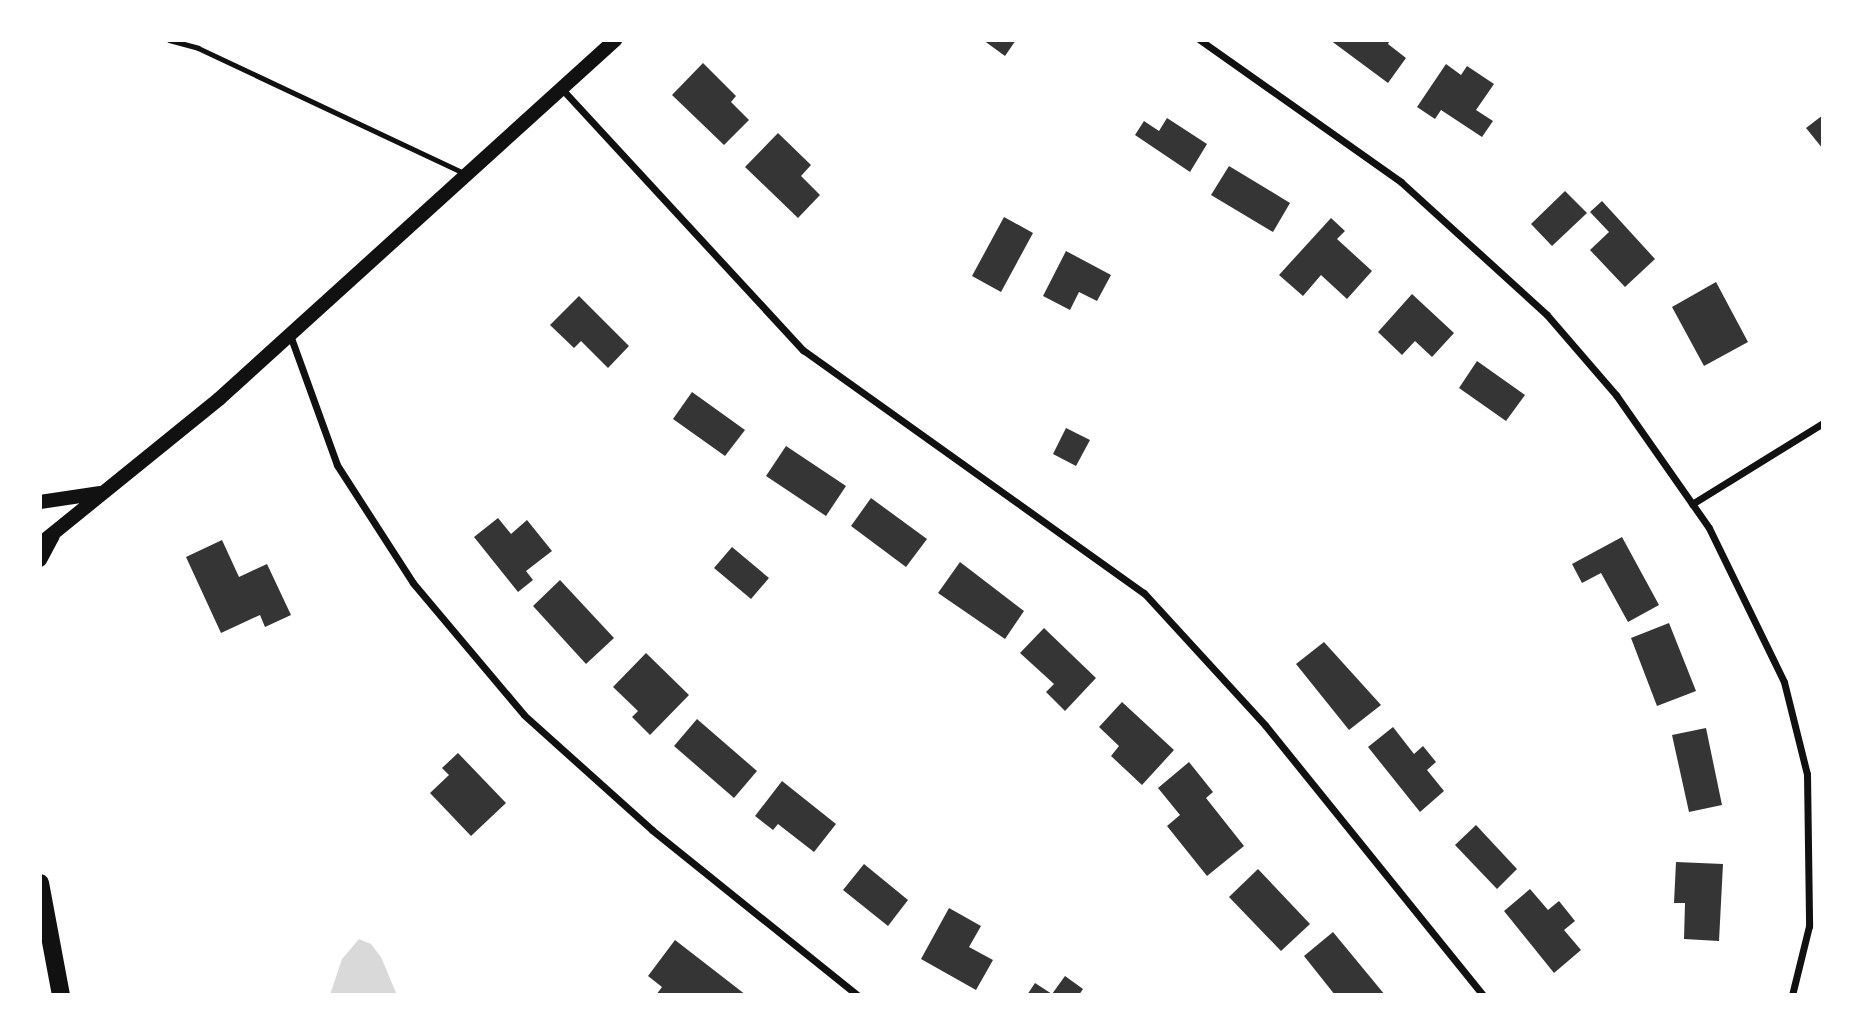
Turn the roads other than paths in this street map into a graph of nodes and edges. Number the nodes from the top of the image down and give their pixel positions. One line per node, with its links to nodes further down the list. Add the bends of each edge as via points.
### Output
1 (169, 40): 5 (lane, via 198,48)
2 (615, 40): 4 (main road)
3 (1200, 40): 10 (street, via 1401,182 1547,315 1616,395)
4 (561, 88): 5 (main road); 17 (street, via 803,351 1144,593 1265,725)
5 (466, 174): 6 (main road)
6 (289, 335): 8 (main road); 16 (street, via 337,465 413,583 524,715 652,830)
7 (1823, 423): 10 (street)
8 (104, 492): 9 (main road, via 70,501); 11 (main road)
9 (40, 502)
10 (1692, 504): 18 (street, via 1709,528 1784,682 1807,774 1809,926)
11 (56, 531): 12 (main road); 13 (main road)
12 (40, 544)
13 (40, 560)
14 (40, 883): 15 (main road)
15 (61, 995)
16 (857, 995)
17 (1483, 995)
18 (1792, 995)

